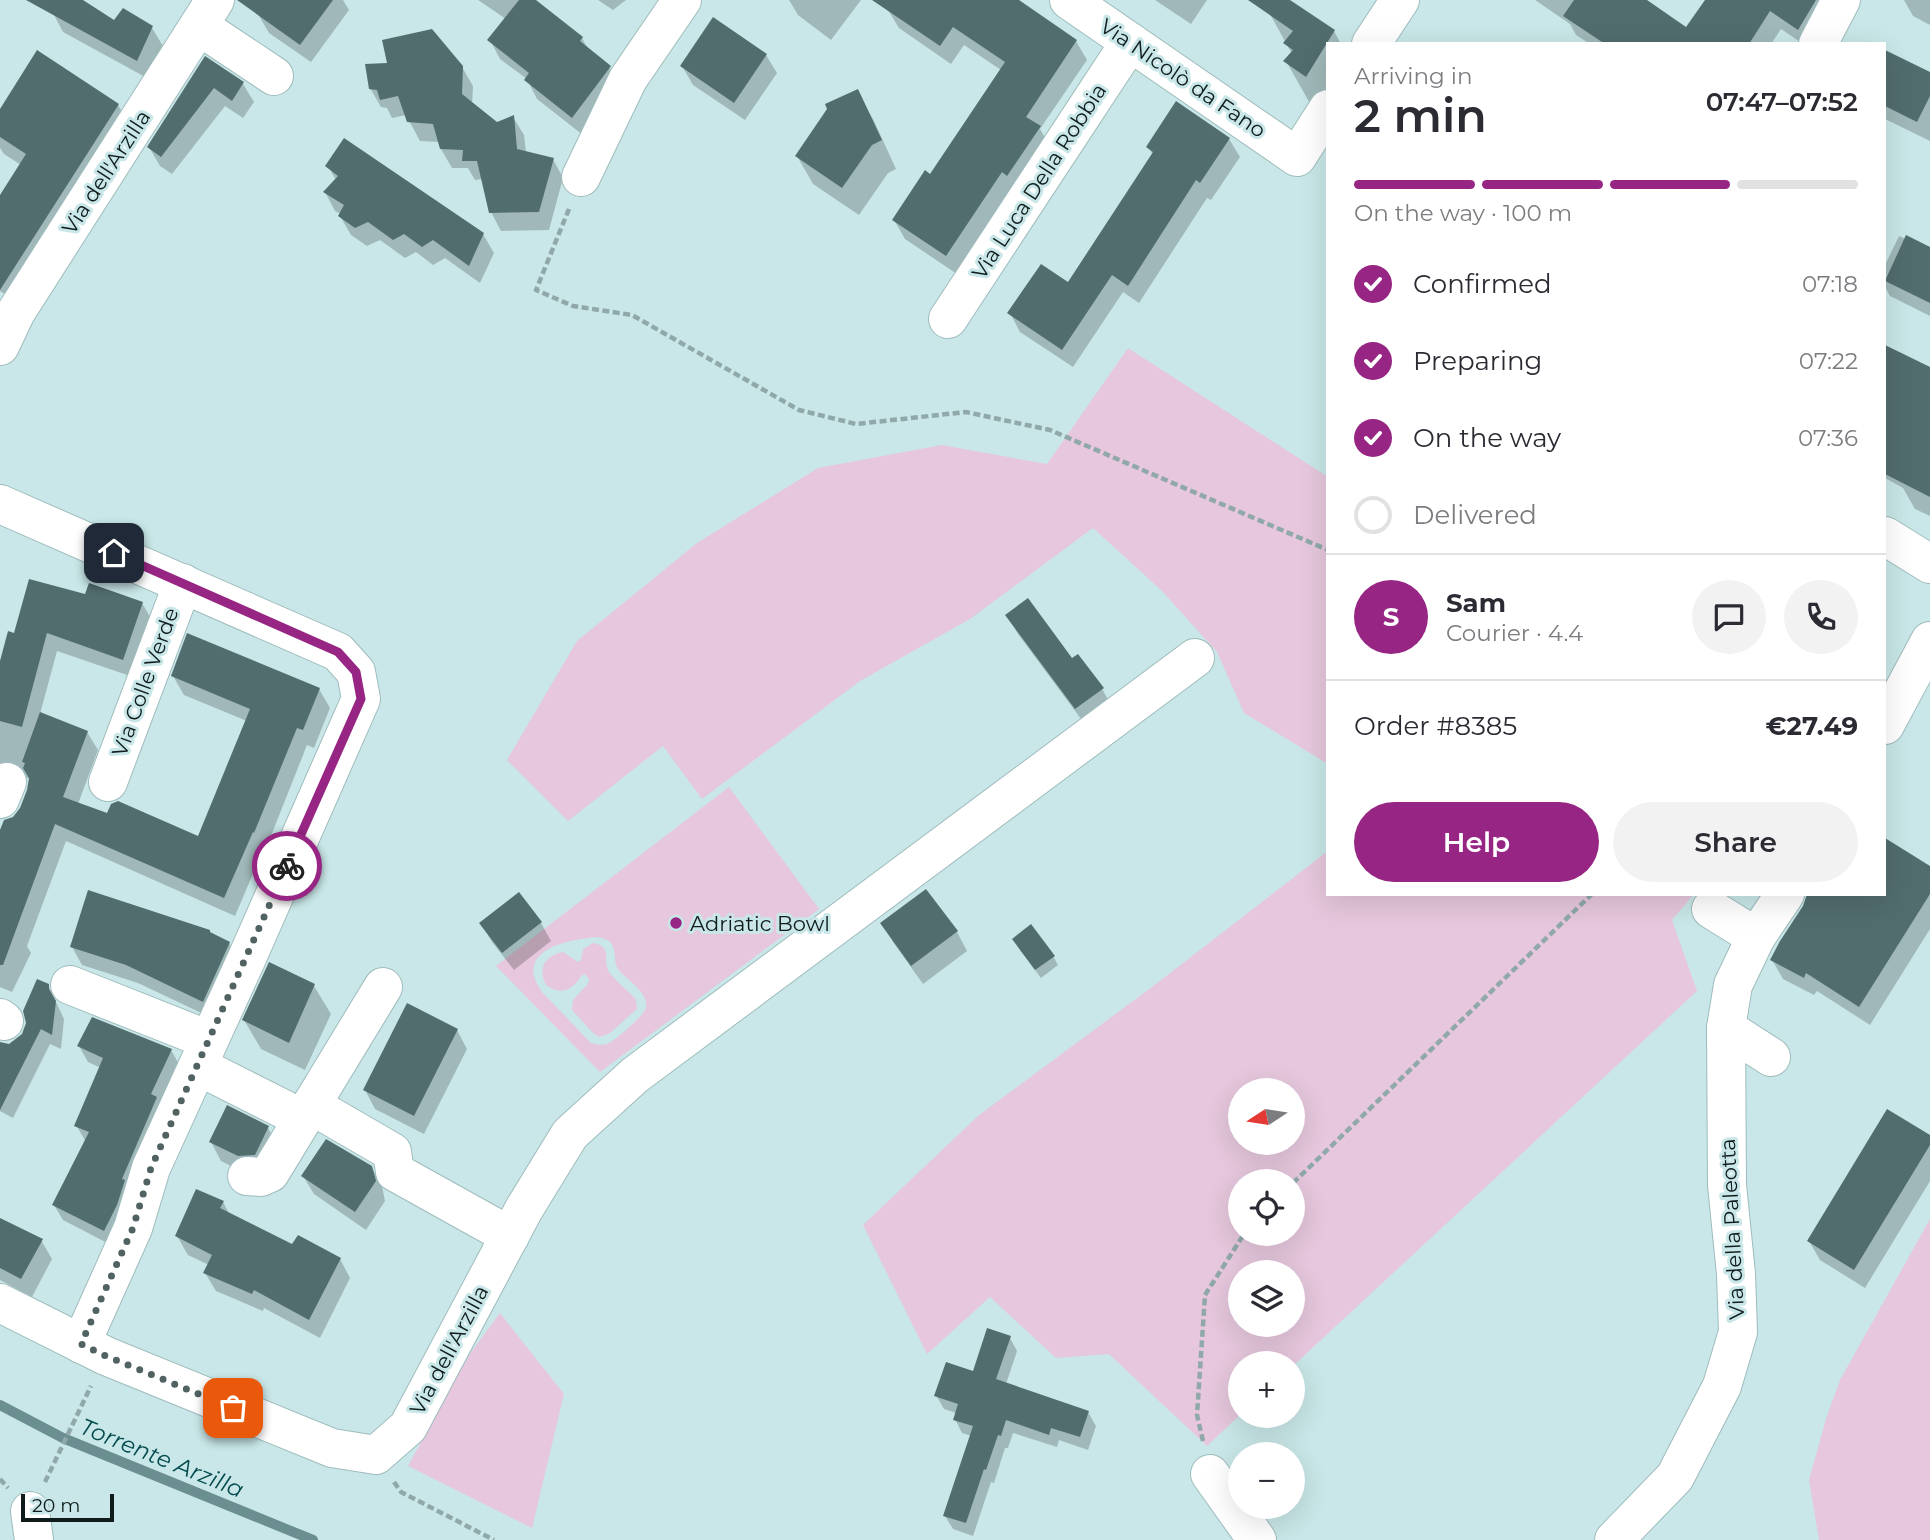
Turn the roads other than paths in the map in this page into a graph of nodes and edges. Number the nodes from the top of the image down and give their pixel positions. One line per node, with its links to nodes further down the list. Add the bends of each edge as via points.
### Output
1 (682, 0): 11 (street, via 628,79)
2 (1069, 0): 6 (street, Via Nicolò da Fano)
3 (1399, 0): 7 (street)
4 (1842, 0): 8 (street)
5 (207, 13): 9 (street); 13 (street, Via dell'Arzilla, via 16,312)
6 (1130, 42): 10 (street, Via Nicolò da Fano, via 1297,156); 12 (street, Via Luca Della Robbia)
7 (1372, 42)
8 (1819, 42)
9 (274, 76)
10 (1326, 112)
11 (581, 177)
12 (948, 319)
13 (0, 346)
14 (0, 504): 17 (street, Via Colle Verde)
15 (1886, 537): 16 (street)
16 (1930, 564)
17 (183, 583): 21 (street, Via Colle Verde); 28 (street, Via Colle Verde, via 338,652 356,672 361,699)
18 (1930, 641): 20 (street)
19 (1195, 658): 32 (street, Via dell'Arzilla, via 635,1075 570,1134)
20 (1886, 722)
21 (108, 782)
22 (1784, 896): 24 (street, Via della Paleotta)
23 (1711, 909): 24 (street)
24 (1756, 937): 27 (street, Via della Paleotta, via 1733,985)
25 (71, 985): 28 (street)
26 (383, 987): 30 (street)
27 (1726, 1028): 29 (street); 37 (street, Via della Paleotta, via 1727,1185 1738,1332 1722,1386 1675,1478)
28 (203, 1053): 30 (street); 34 (street, Via Colle Verde)
29 (1771, 1057)
30 (307, 1112): 31 (street, via 270,1173); 32 (street, via 392,1152 395,1172)
31 (247, 1176)
32 (517, 1222): 34 (street, Via dell'Arzilla, via 408,1427 376,1455 332,1448)
33 (0, 1303): 34 (street)
34 (81, 1344)
35 (1210, 1474): 36 (street)
36 (1257, 1540)
37 (1614, 1540)

